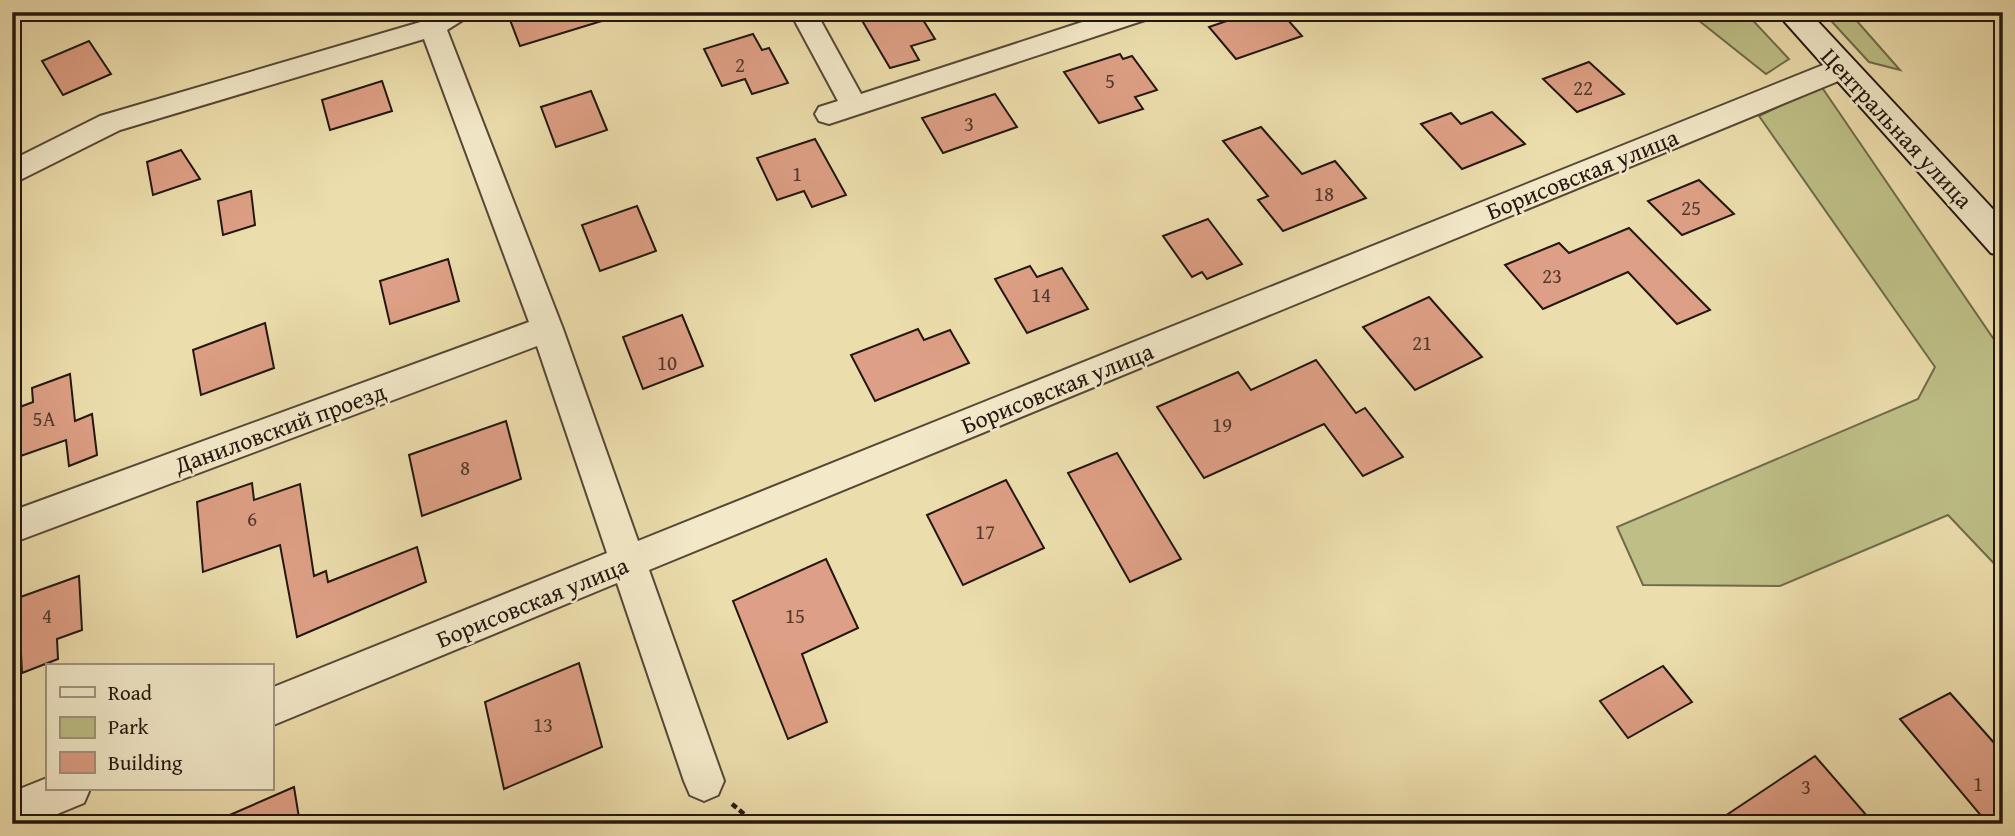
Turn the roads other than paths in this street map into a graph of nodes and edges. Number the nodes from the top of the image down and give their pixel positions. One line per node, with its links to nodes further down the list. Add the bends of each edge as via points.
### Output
1 (803, 12): 2 (street, via 841,110)
2 (1142, 12)
3 (1791, 12): 5 (street, Центральная улица)
4 (445, 20): 6 (street, via 110,123); 8 (street)
5 (1843, 68): 7 (street, Центральная улица); 10 (street, Борисовская улица)
6 (12, 173)
7 (2003, 243)
8 (547, 329): 9 (street, Даниловский проезд); 10 (street)
9 (12, 527)
10 (629, 563): 11 (street, Борисовская улица); 12 (street)
11 (273, 707)
12 (704, 781)
13 (67, 790): 14 (street)
14 (12, 812)

